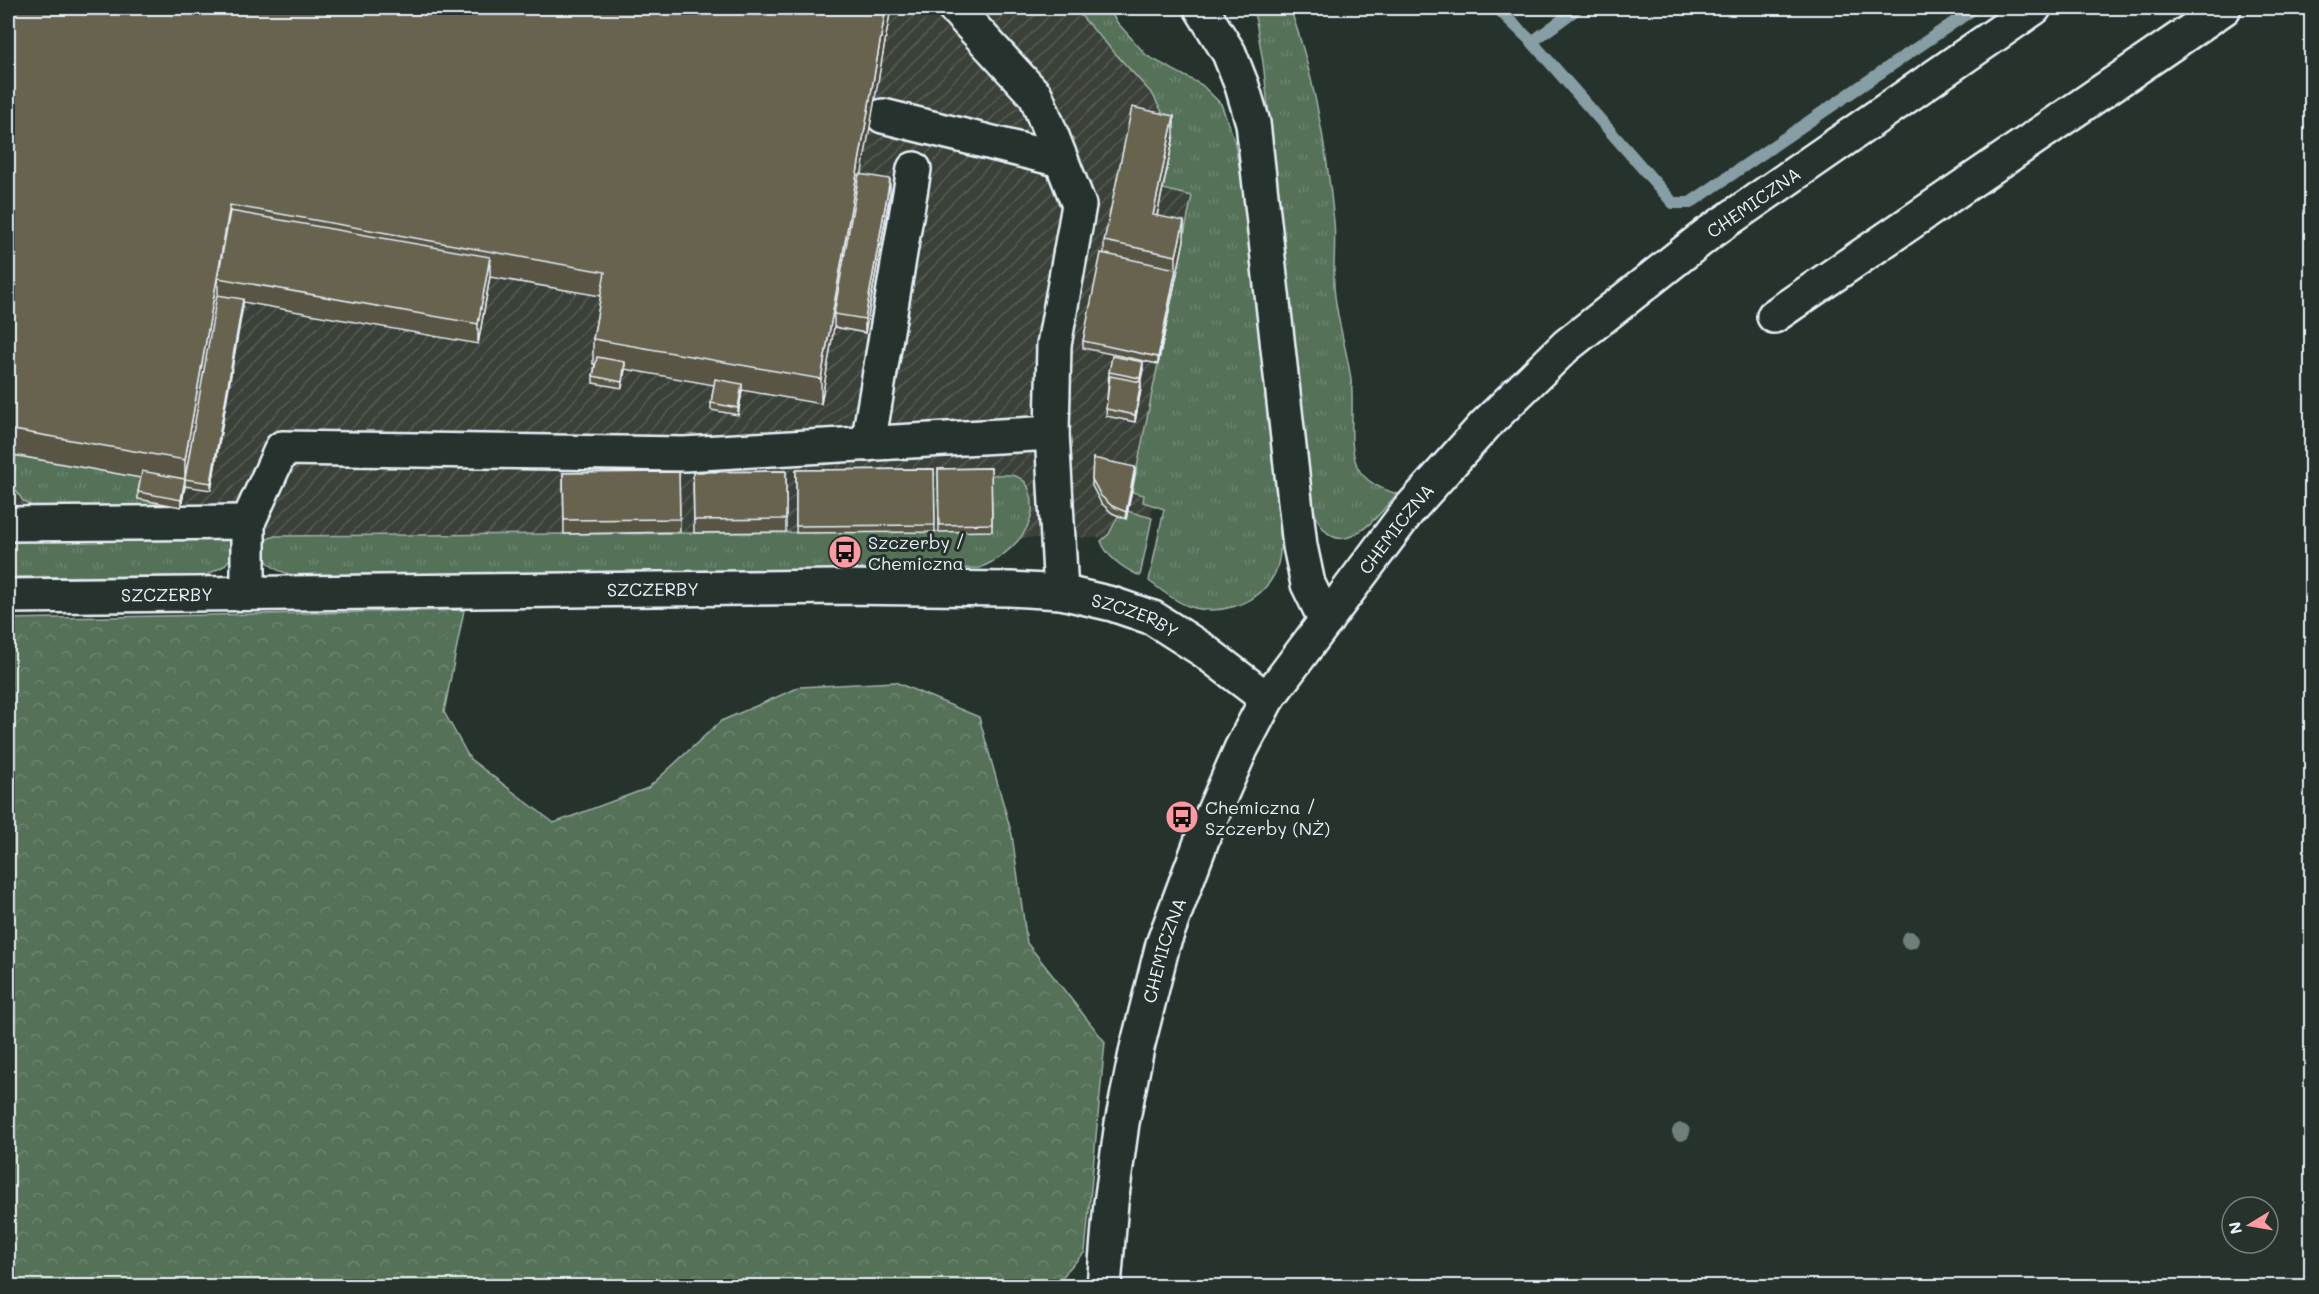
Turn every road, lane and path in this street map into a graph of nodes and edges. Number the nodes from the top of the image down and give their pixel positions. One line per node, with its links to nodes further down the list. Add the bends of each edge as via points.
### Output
1 (955, 8): 6 (street, via 1036,96)
2 (1201, 8): 16 (street, via 1229,53 1253,123 1300,546 1308,584)
3 (2034, 8): 16 (street, CHEMICZNA, via 1709,232 1566,346 1485,425 1408,511)
4 (2224, 8): 8 (street)
5 (883, 116): 6 (street)
6 (1061, 160): 9 (street, via 1079,205 1054,345)
7 (914, 169): 10 (street)
8 (1774, 316)
9 (1052, 433): 10 (street); 13 (street)
10 (868, 444): 11 (street, via 684,454 282,448)
11 (248, 522): 12 (street); 14 (street)
12 (8, 524)
13 (1061, 592): 14 (street, SZCZERBY, via 839,587); 17 (street, SZCZERBY, via 1153,618)
14 (248, 593): 15 (street, SZCZERBY)
15 (8, 596)
16 (1326, 621): 17 (street, CHEMICZNA)
17 (1267, 699): 18 (street, CHEMICZNA, via 1206,829 1162,944 1122,1123)
18 (1104, 1287)

